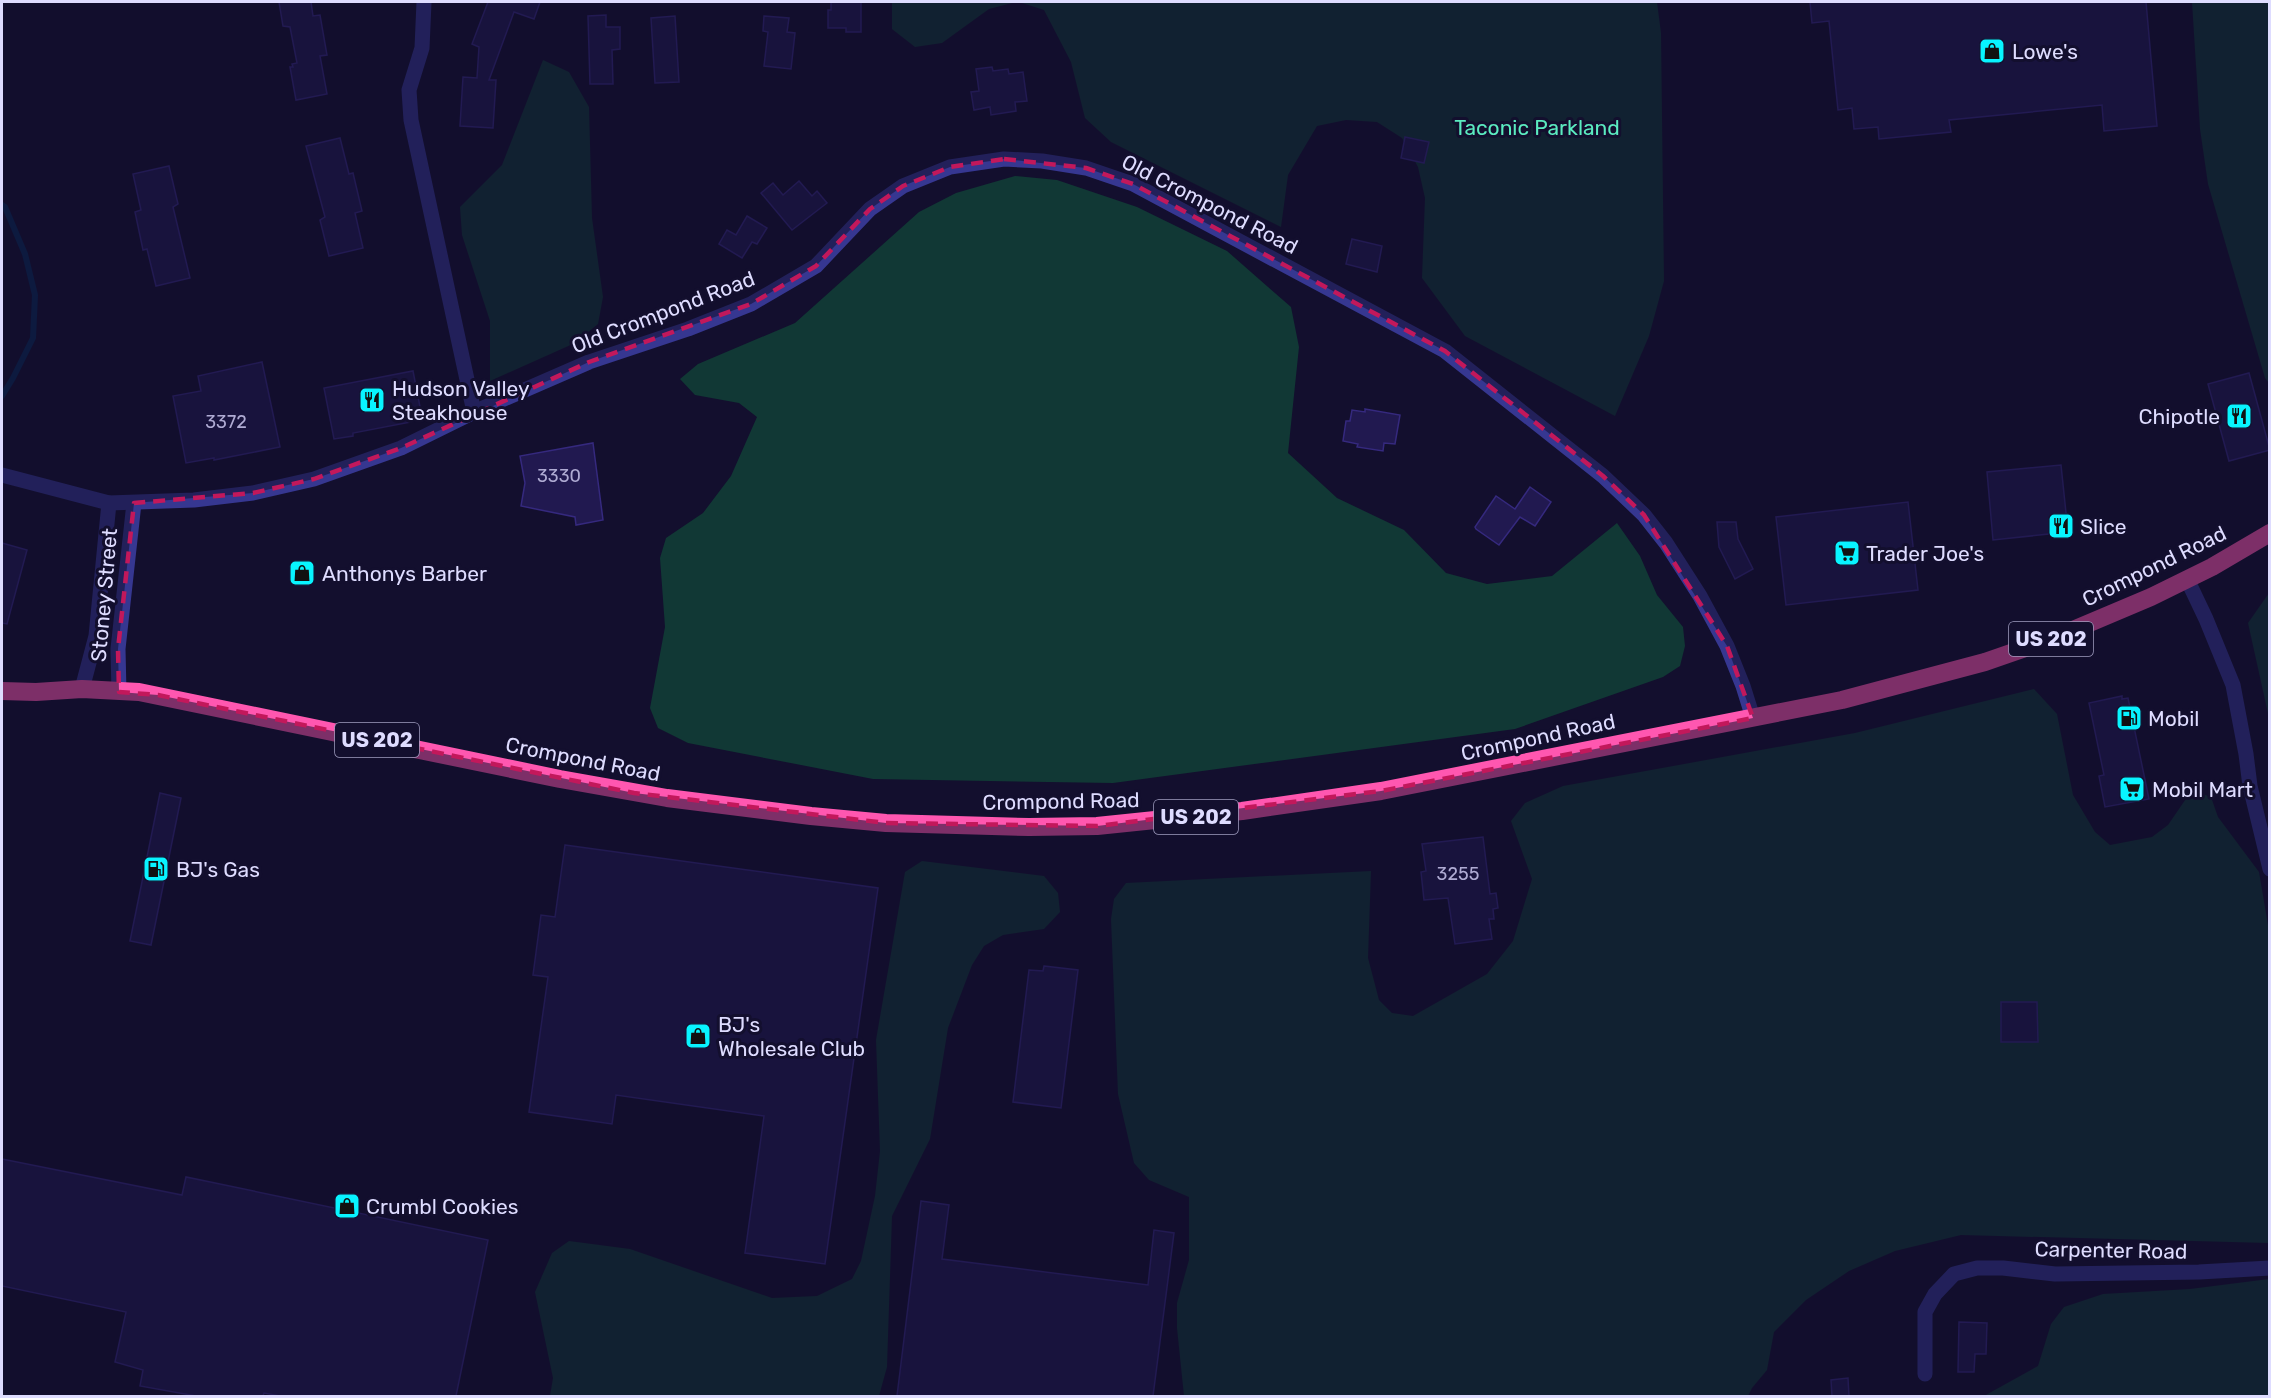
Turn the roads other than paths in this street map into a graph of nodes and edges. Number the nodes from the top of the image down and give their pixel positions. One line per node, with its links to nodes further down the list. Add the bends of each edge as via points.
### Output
1 (424, 2): 2 (street, via 422,48 409,90 411,120)
2 (474, 412): 5 (street, Old Crompond Road, via 401,448 314,479 253,493); 11 (street, Old Crompond Road, via 589,362 751,304 816,266 870,209 903,186 950,167 1004,159 1086,168 1133,184 1445,351 1603,476 1644,515 1700,596 1727,646)
3 (2, 475): 4 (street, Old Crompond Road)
4 (109, 503): 5 (street, Old Crompond Road); 8 (street, Stoney Street, via 96,636)
5 (134, 503): 10 (street, Stoney Street, via 118,649)
6 (2270, 533): 7 (highway, Crompond Road / US 202)
7 (2187, 579): 11 (highway, Crompond Road / US 202, via 2092,622 1984,662 1842,700); 12 (street, via 2233,685 2250,786)
8 (82, 689): 9 (highway, Crompond Road / US 202); 10 (highway, Crompond Road / US 202)
9 (2, 691)
10 (119, 692): 11 (highway, Crompond Road / US 202, via 139,692 668,798 886,823 1017,827 1171,820 1318,802)
11 (1752, 718)
12 (2270, 869)
13 (2270, 1268): 14 (street, Carpenter Road, via 2055,1274 1977,1268 1954,1274 1925,1312)
14 (1925, 1374)

